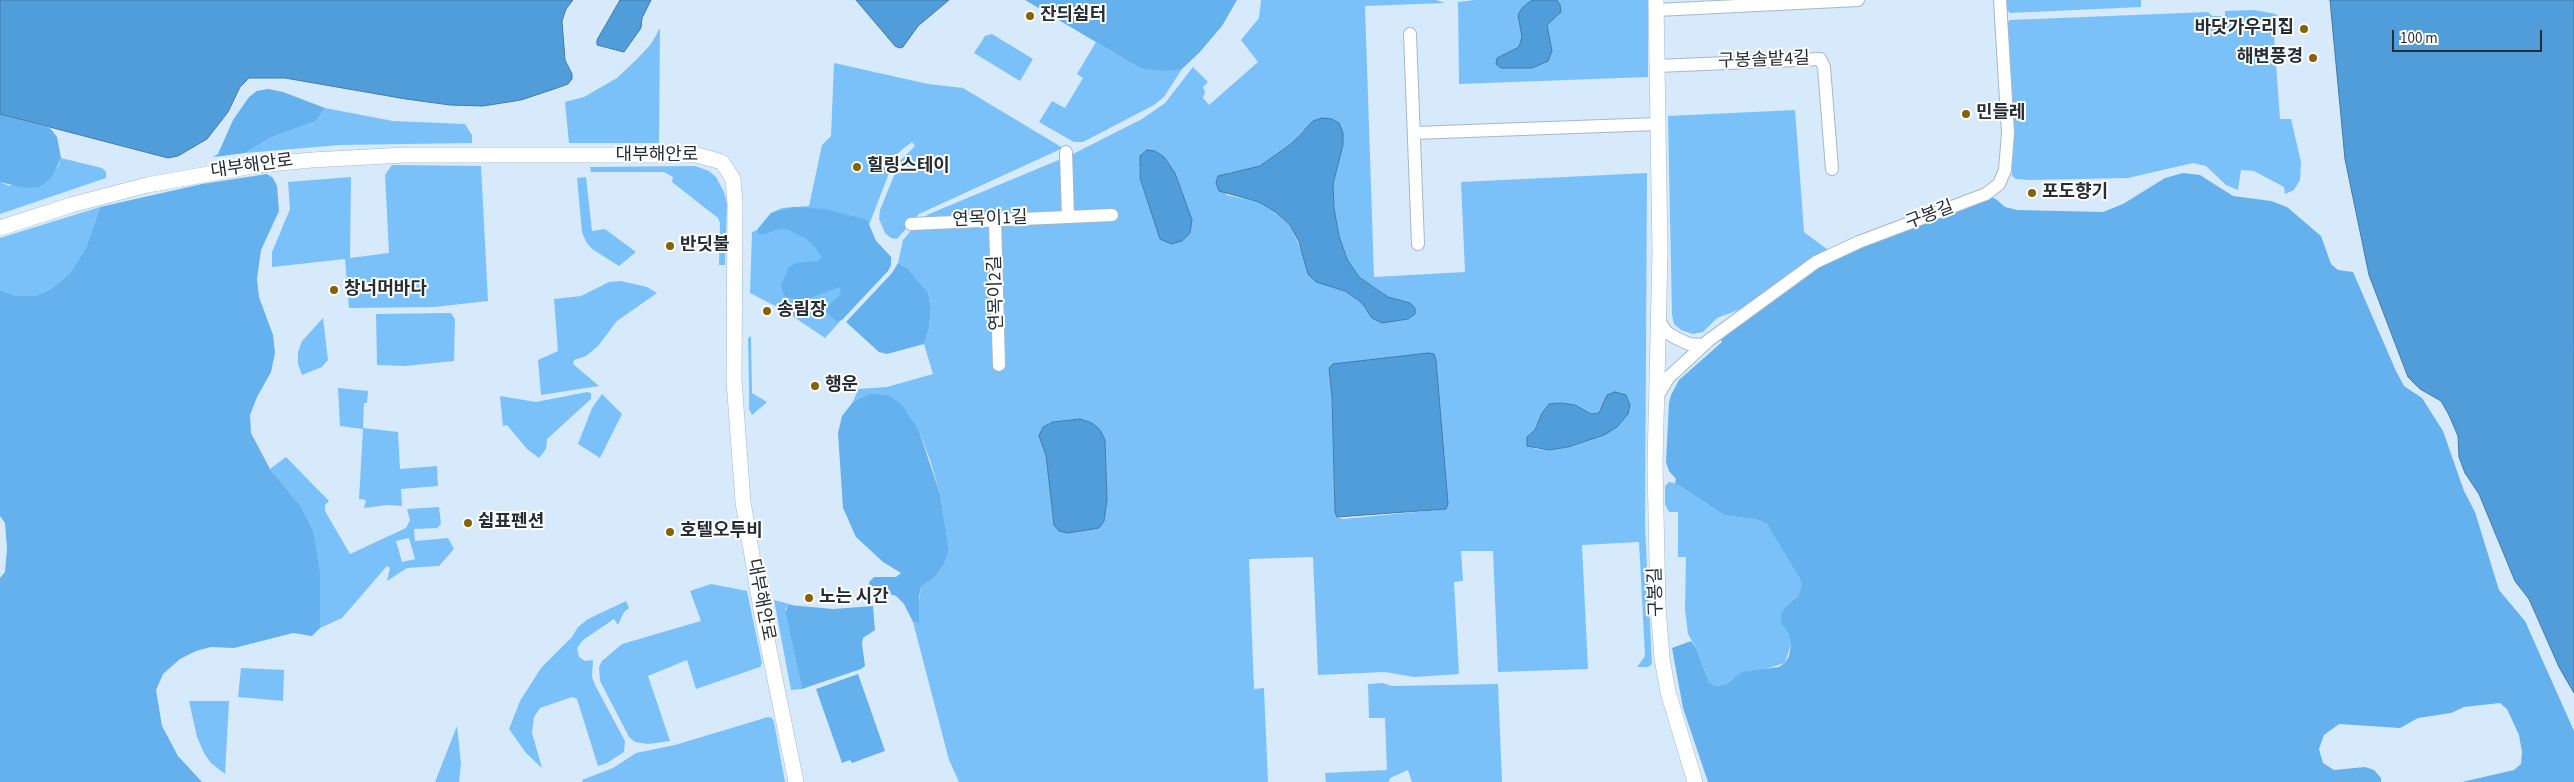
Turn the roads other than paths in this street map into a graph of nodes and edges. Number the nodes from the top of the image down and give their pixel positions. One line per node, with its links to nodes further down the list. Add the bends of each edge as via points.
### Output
1 (1858, 0): 3 (street)
2 (2000, 0): 18 (street, 구봉길, via 2008,133 2005,170 1999,184 1986,194 1827,256)
3 (1797, 2): 4 (street)
4 (1656, 5): 6 (street, 구봉길)
5 (1410, 34): 8 (street)
6 (1657, 66): 7 (street, 구봉길); 10 (street, 구봉솔밭4길, via 1820,59 1824,67)
7 (1657, 124): 8 (street); 17 (street, 구봉길)
8 (1414, 133): 16 (street)
9 (1066, 152): 12 (street)
10 (1832, 169)
11 (1112, 215): 12 (street, 연목이1길)
12 (1068, 217): 13 (street, 연목이1길)
13 (995, 220): 14 (street, 연목이1길); 19 (street, 연목이2길)
14 (912, 224)
15 (0, 228): 21 (street, 대부해안로, via 147,185 249,167 312,160 405,155 697,155 722,162 733,179 736,202 734,380 743,502)
16 (1418, 244)
17 (1659, 320): 18 (street, via 1666,332 1676,338 1689,344); 20 (street, 구봉길)
18 (1703, 345): 20 (street, 구봉길, via 1669,377)
19 (999, 365)
20 (1656, 397): 22 (street, 구봉길, via 1654,517 1661,651 1668,692)
21 (796, 782)
22 (1696, 782)

